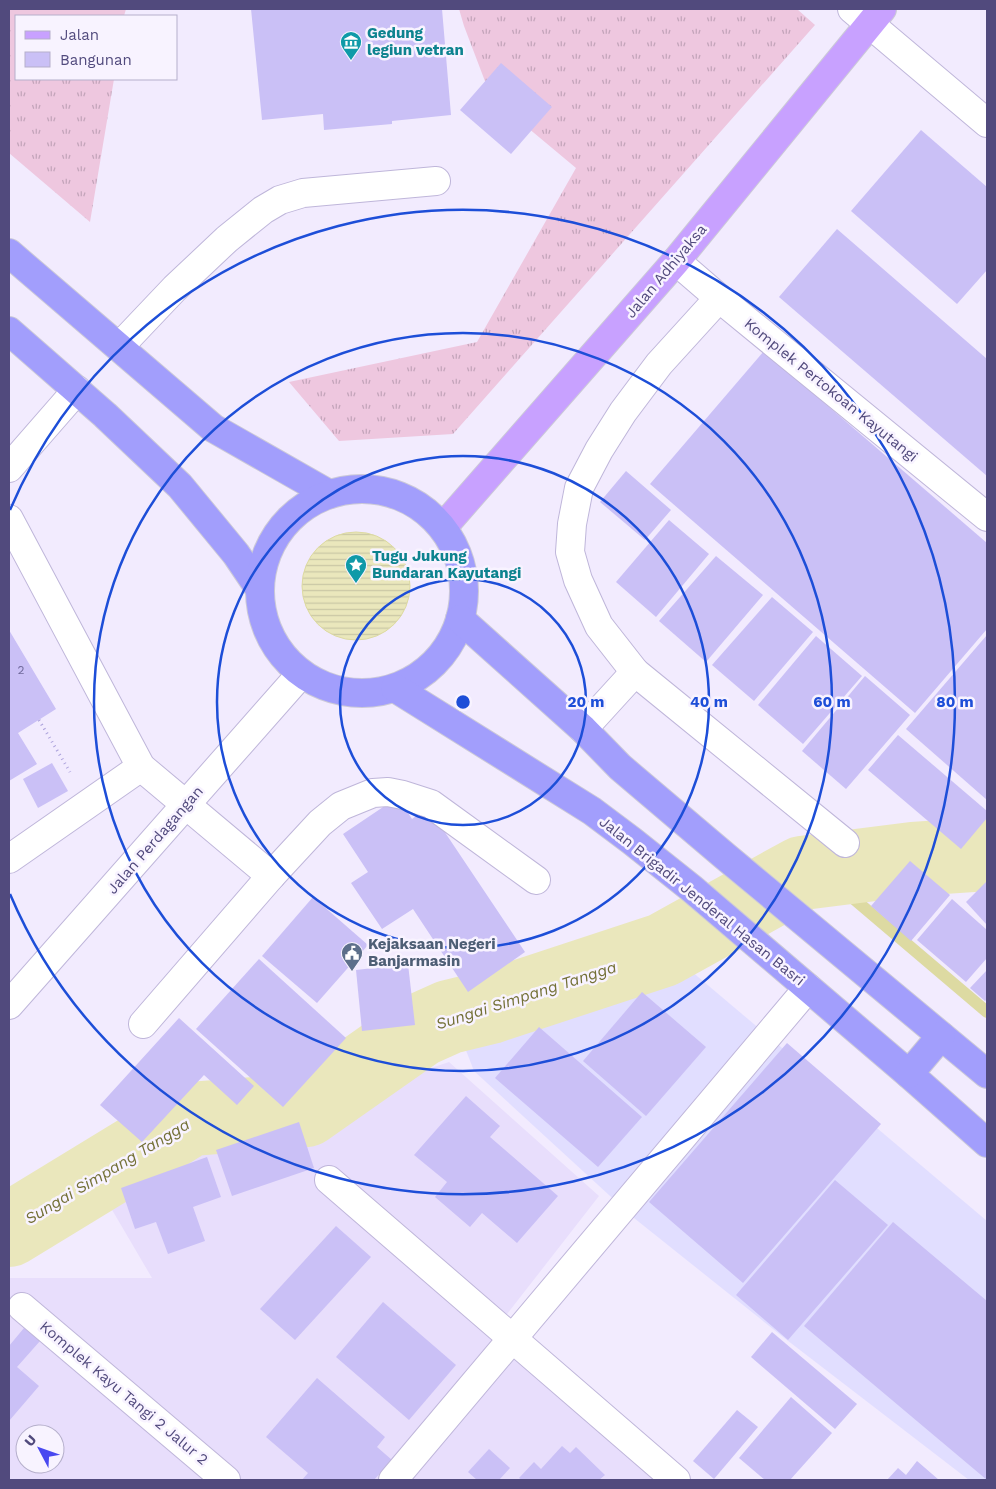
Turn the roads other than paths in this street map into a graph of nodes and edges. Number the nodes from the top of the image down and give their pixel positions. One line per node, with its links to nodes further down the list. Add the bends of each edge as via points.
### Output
1 (868, 14): 2 (street); 5 (main road, Jalan Adhiyaksa)
2 (987, 123)
3 (436, 181): 8 (street, via 303,193 280,200 227,239)
4 (9, 253): 8 (highway)
5 (676, 261): 6 (street, Komplek Pertokoan Kayutangi); 14 (main road, Jalan Adhiyaksa)
6 (719, 298): 12 (street, Komplek Pertokoan Kayutangi); 17 (street, via 659,364 623,412 579,488 570,552 578,580 599,626)
7 (9, 331): 9 (highway)
8 (119, 347): 11 (highway, via 213,428)
9 (77, 390): 10 (street); 15 (highway, via 180,486 236,554)
10 (9, 468)
11 (329, 494): 14 (highway, via 354,489 379,490 403,497 425,510); 15 (highway, via 293,516 280,529 271,544)
12 (987, 517)
13 (9, 519): 21 (street)
14 (443, 527): 16 (highway, via 453,543 464,580)
15 (259, 588): 18 (highway, via 261,612 270,636 282,657)
16 (460, 619): 19 (highway, via 451,642 436,662 417,678); 20 (highway)
17 (635, 672): 20 (street); 23 (street)
18 (301, 674): 19 (highway, via 322,686 346,693 370,694); 22 (street, Jalan Perdagangan)
19 (395, 688): 27 (highway, Jalan Brigadir Jenderal Hasan Basri, via 592,811)
20 (583, 729): 30 (highway, via 620,767)
21 (141, 767): 22 (street); 24 (street)
22 (186, 805): 25 (street); 28 (street, Jalan Perdagangan)
23 (845, 843)
24 (9, 859)
25 (271, 876): 26 (street, via 320,823 341,806 373,793 388,792 431,804); 29 (street)
26 (536, 880)
27 (808, 988): 31 (highway, Jalan Brigadir Jenderal Hasan Basri); 36 (street)
28 (9, 1005)
29 (143, 1024)
30 (941, 1036): 31 (highway); 32 (highway)
31 (909, 1074): 33 (highway, Jalan Brigadir Jenderal Hasan Basri)
32 (987, 1074)
33 (987, 1143)
34 (329, 1180): 36 (street)
35 (22, 1307): 37 (street, Komplek Kayu Tangi 2 Jalur 2)
36 (512, 1339): 38 (street); 39 (street)
37 (226, 1480)
38 (393, 1480)
39 (676, 1480)

